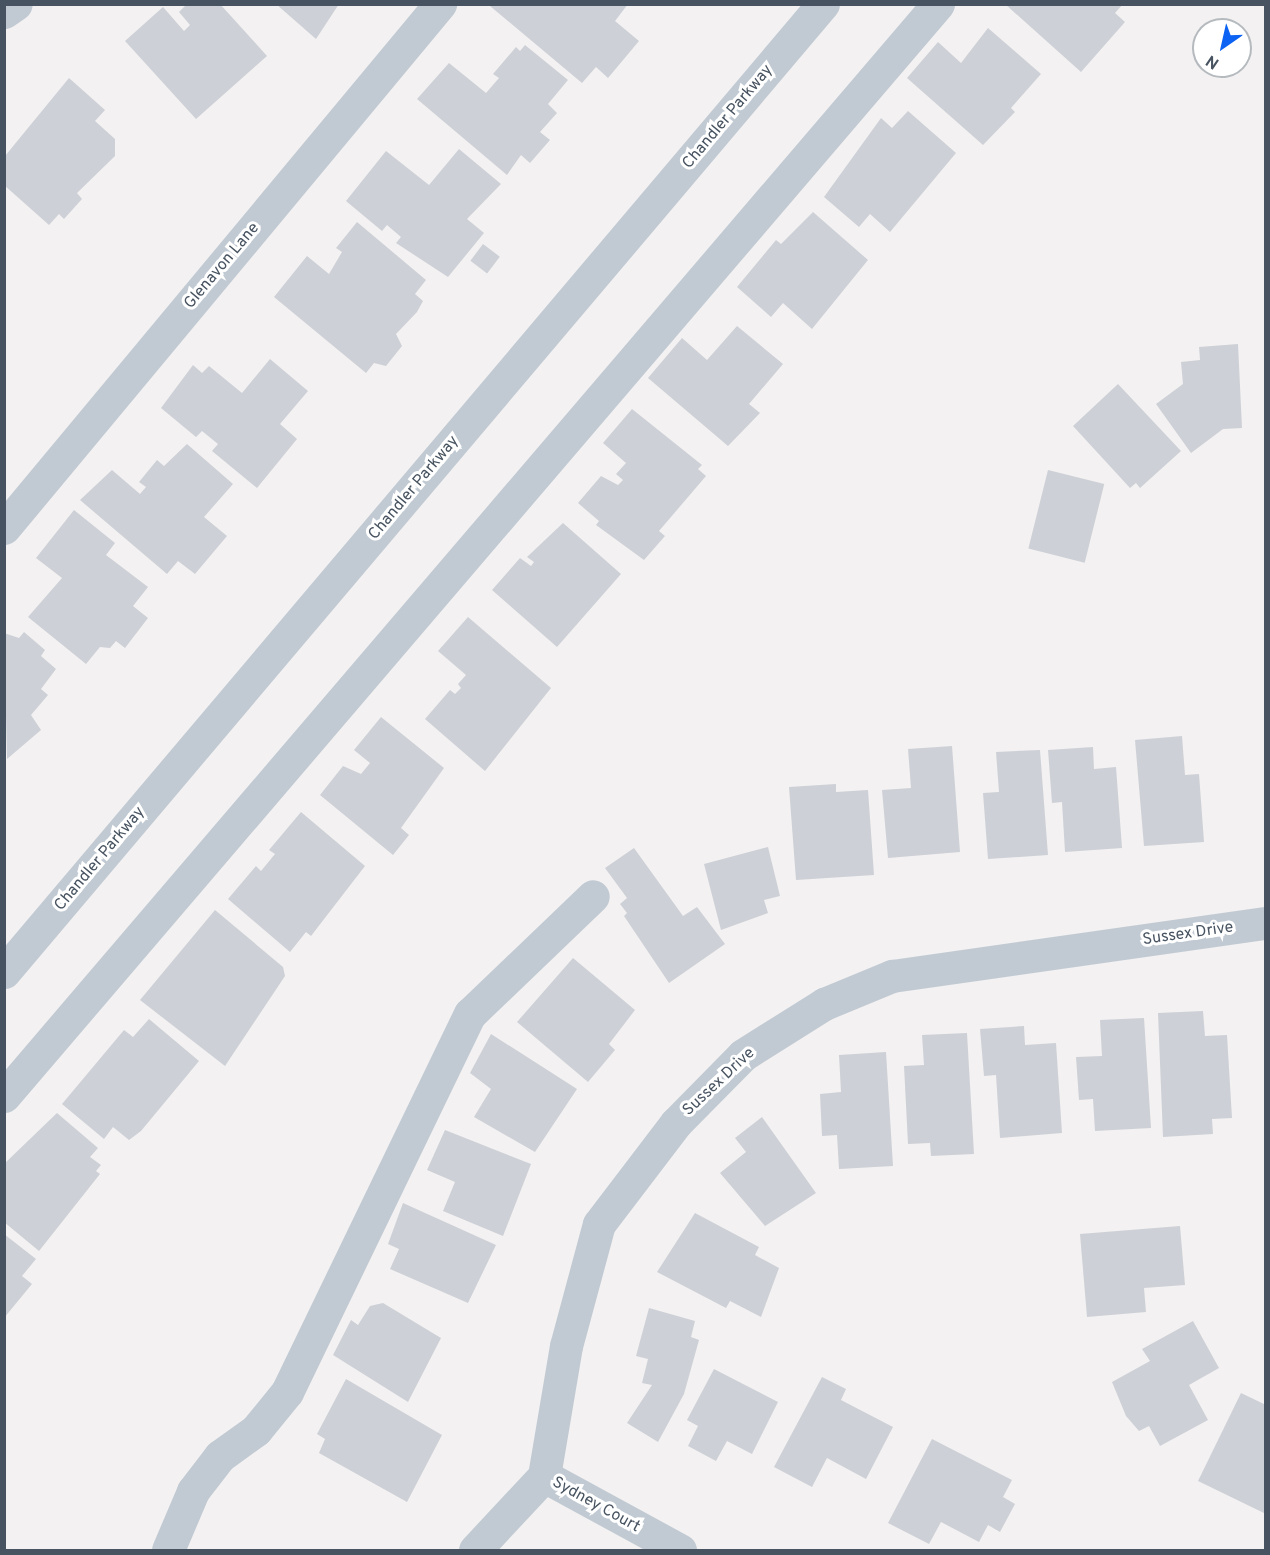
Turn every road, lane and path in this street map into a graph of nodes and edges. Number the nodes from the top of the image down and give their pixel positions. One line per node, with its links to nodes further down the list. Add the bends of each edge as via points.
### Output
1 (16, 4): 5 (street)
2 (440, 4): 6 (street, Glenavon Lane)
3 (823, 4): 9 (street, Chandler Parkway)
4 (938, 4): 10 (street)
5 (4, 12)
6 (4, 528)
7 (593, 896): 12 (street, via 470,1014 287,1392 256,1430 220,1456 193,1491)
8 (1266, 923): 11 (street, Sussex Drive, via 892,976 824,1004 743,1055 676,1123 599,1224 566,1346)
9 (4, 972)
10 (4, 1096)
11 (544, 1476): 13 (street); 14 (street, Sydney Court)
12 (168, 1551)
13 (475, 1551)
14 (680, 1551)

